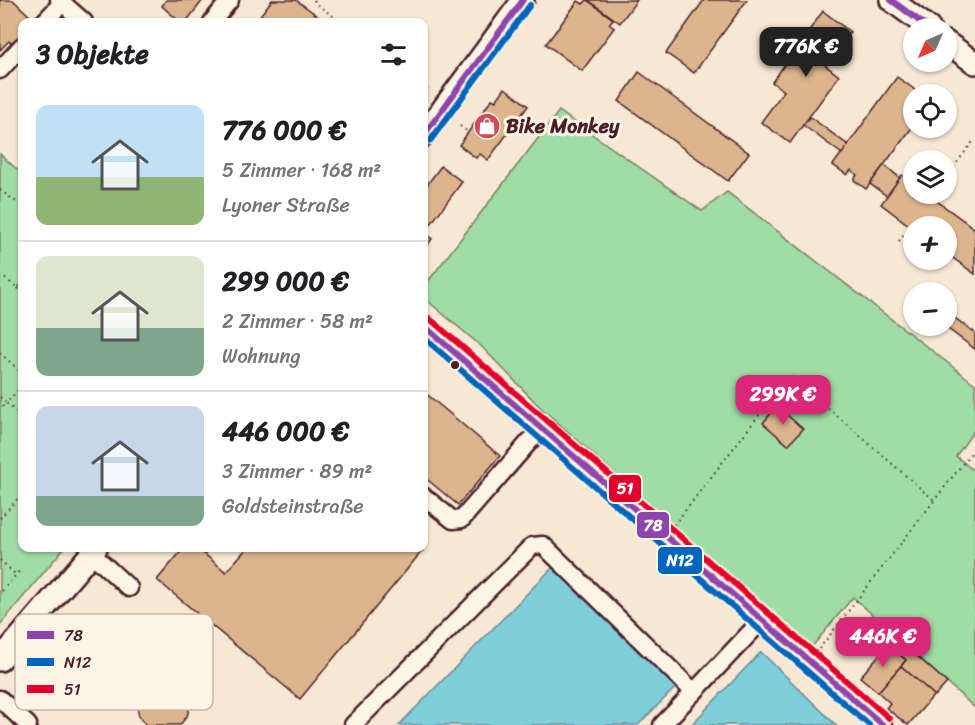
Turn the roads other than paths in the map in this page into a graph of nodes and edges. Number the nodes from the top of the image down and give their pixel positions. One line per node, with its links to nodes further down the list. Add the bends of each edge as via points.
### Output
1 (230, 0): 7 (street)
2 (523, 0): 13 (main road)
3 (891, 0): 8 (main road)
4 (61, 1): 5 (street); 6 (street)
5 (47, 18)
6 (80, 18)
7 (215, 18)
8 (915, 18)
9 (18, 50): 12 (street)
10 (957, 50): 11 (main road)
11 (975, 63)
12 (0, 70)
13 (428, 129)
14 (428, 329): 15 (street)
15 (542, 427): 16 (street, via 462,519 453,520); 21 (street)
16 (428, 500)
17 (92, 552): 20 (main road)
18 (96, 552): 19 (street)
19 (129, 588)
20 (39, 614)
21 (763, 619): 24 (street); 29 (street)
22 (15, 642): 23 (main road)
23 (0, 660)
24 (694, 693): 27 (street, via 543,545 532,546); 28 (street)
25 (0, 699): 26 (street)
26 (28, 725)
27 (353, 725)
28 (662, 725)
29 (883, 725)

